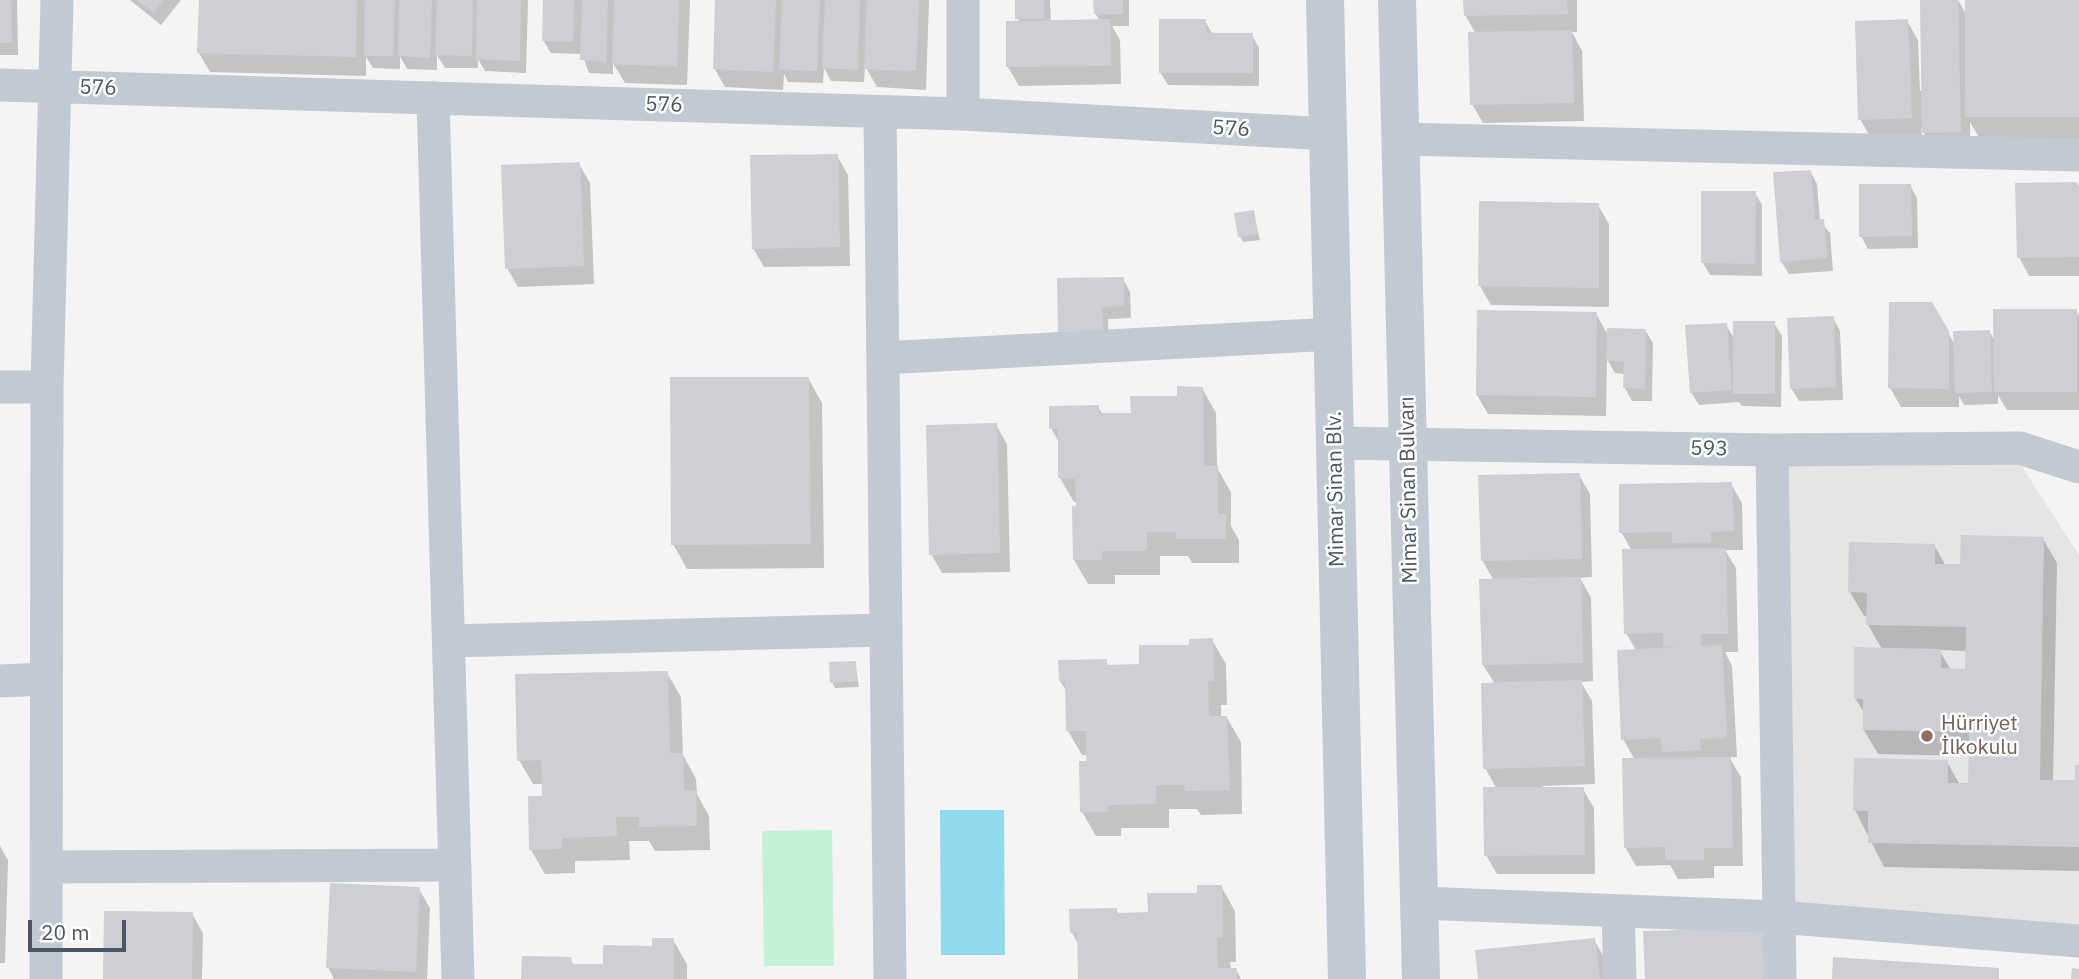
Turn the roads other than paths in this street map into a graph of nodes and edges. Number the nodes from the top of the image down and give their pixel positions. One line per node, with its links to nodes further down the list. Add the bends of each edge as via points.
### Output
1 (57, 0): 6 (street)
2 (963, 0): 9 (street)
3 (1325, 0): 10 (street, Mimar Sinan Blv.)
4 (1397, 0): 11 (street, Mimar Sinan Bulvarı)
5 (0, 85): 6 (street, 576)
6 (55, 86): 7 (street, 576); 16 (street)
7 (433, 98): 8 (street, 576); 22 (street)
8 (880, 112): 9 (street, 576); 14 (street)
9 (963, 114): 10 (street, 576)
10 (1329, 134): 13 (street, Mimar Sinan Blv.)
11 (1400, 139): 12 (street); 18 (street, Mimar Sinan Bulvarı)
12 (2079, 155)
13 (1333, 334): 14 (street); 17 (street, Mimar Sinan Blv.)
14 (883, 358): 21 (street)
15 (0, 387): 16 (street)
16 (47, 387): 23 (street)
17 (1335, 443): 18 (street, 593); 34 (street, Mimar Sinan Blv.)
18 (1408, 445): 19 (street, 593); 27 (street, Mimar Sinan Bulvarı)
19 (1772, 450): 20 (street, 593, via 2020,448); 29 (street)
20 (2079, 467)
21 (885, 630): 22 (street); 33 (street)
22 (449, 641): 25 (street)
23 (46, 679): 24 (street); 26 (street)
24 (0, 681)
25 (454, 864): 26 (street); 32 (street)
26 (46, 867): 31 (street)
27 (1420, 903): 28 (street); 35 (street, Mimar Sinan Bulvarı)
28 (1618, 911): 29 (street); 36 (street)
29 (1778, 918): 30 (street); 37 (street)
30 (2079, 941)
31 (46, 979)
32 (458, 979)
33 (890, 979)
34 (1347, 979)
35 (1421, 979)
36 (1620, 979)
37 (1780, 979)

